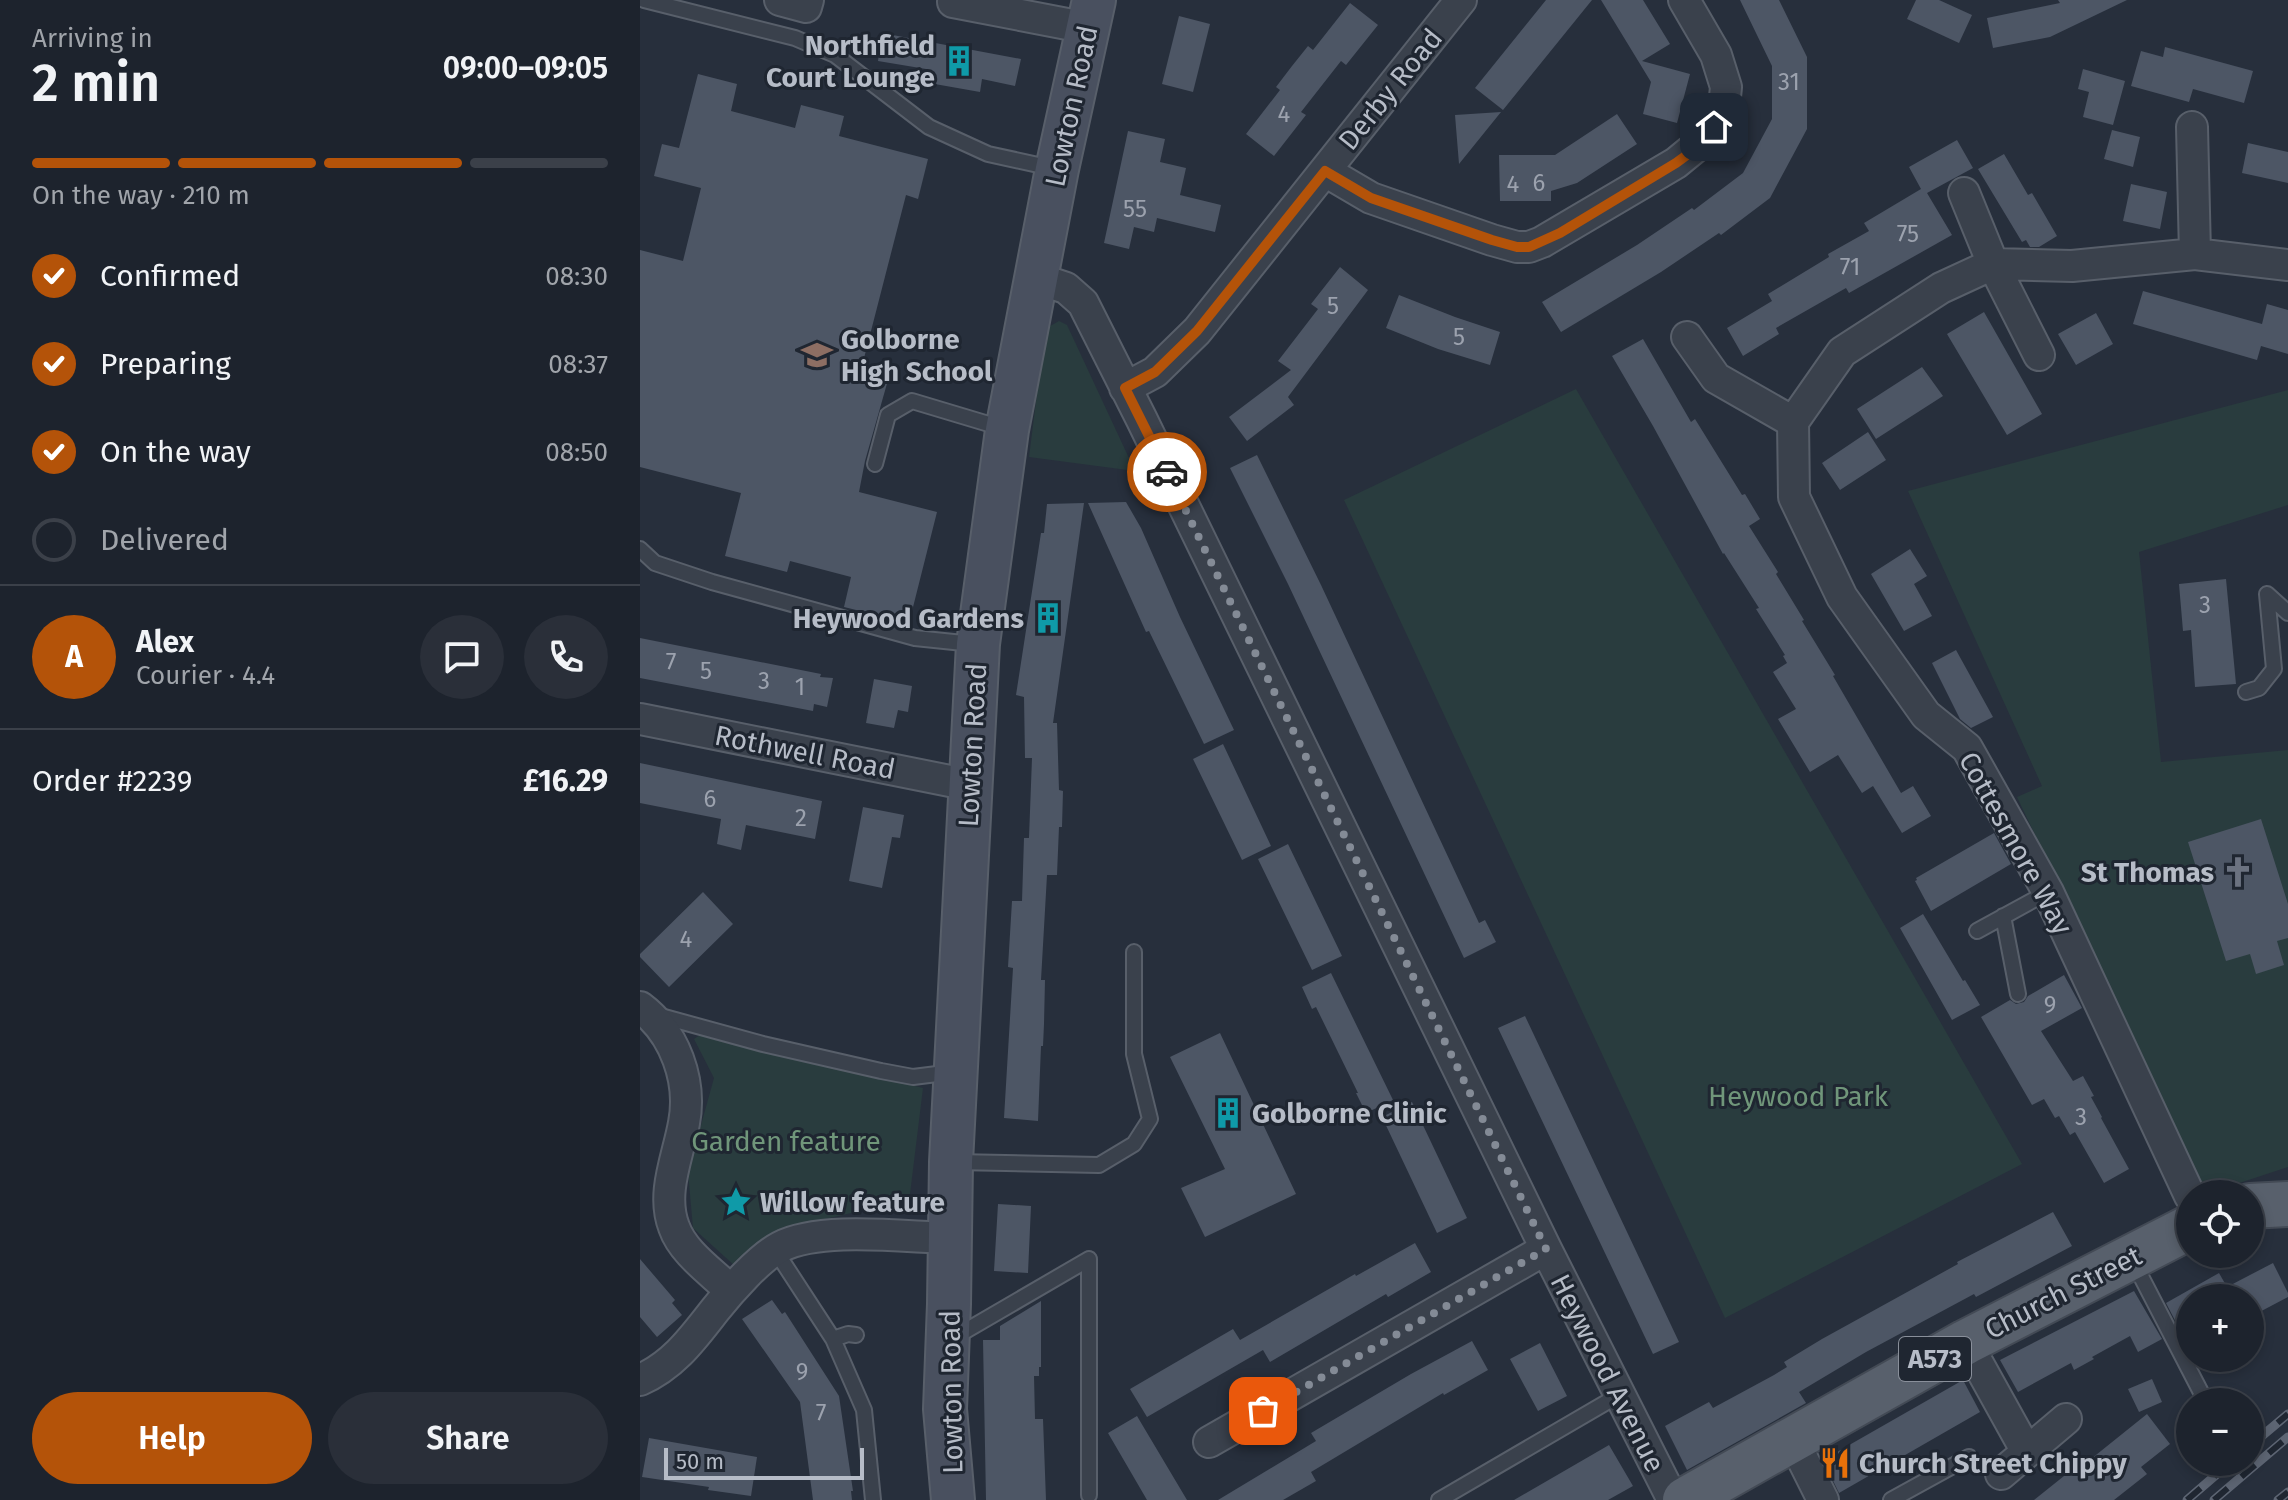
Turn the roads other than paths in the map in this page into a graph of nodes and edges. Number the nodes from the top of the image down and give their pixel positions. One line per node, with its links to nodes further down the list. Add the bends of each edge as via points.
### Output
1 (644, 0): 7 (lane, via 795,38 835,55 929,127 988,154)
2 (954, 0): 5 (street)
3 (1461, 0): 8 (street, Derby Road)
4 (1684, 0): 8 (street, via 1716,55 1726,87 1714,127 1676,163 1542,242 1517,247 1492,240 1371,198)
5 (1091, 14): 7 (main road, Lowton Road)
6 (2192, 127): 10 (street)
7 (1057, 169): 13 (main road, Lowton Road)
8 (1325, 171): 16 (street, Derby Road, via 1197,331 1155,372)
9 (1964, 193): 11 (street)
10 (2195, 254): 11 (street, via 2072,266); 12 (street)
11 (1993, 264): 15 (street); 17 (street, via 1941,288 1842,352)
12 (2288, 265)
13 (1036, 278): 16 (street, Heywood Avenue, via 1066,288 1083,303); 18 (main road, Lowton Road)
14 (1687, 337): 17 (street, via 1716,378)
15 (2039, 355)
16 (1125, 388): 39 (street, Heywood Avenue)
17 (1793, 422): 26 (street, Cottesmore Way, via 1794,497 1842,597 1926,715 1967,748)
18 (1007, 430): 19 (lane, via 912,401 888,415); 22 (main road, Lowton Road)
19 (875, 464)
20 (640, 549): 22 (lane, via 655,563 712,582 915,638)
21 (2288, 613): 23 (lane, via 2267,594 2274,669 2259,688)
22 (978, 644): 25 (main road, Lowton Road)
23 (2246, 692)
24 (640, 719): 25 (street, Rothwell Road)
25 (970, 785): 32 (main road, Lowton Road)
26 (2048, 892): 27 (lane); 34 (street, Cottesmore Way)
27 (2003, 916): 28 (lane); 30 (lane)
28 (1977, 931)
29 (1134, 952): 33 (lane, via 1134,1054 1150,1119 1134,1144 1099,1165)
30 (2018, 994)
31 (643, 1009): 32 (lane, via 881,1071 913,1077); 42 (street, via 669,1040 683,1077 685,1120 669,1190 674,1227 683,1245)
32 (957, 1071): 33 (main road, Lowton Road)
33 (951, 1162): 38 (main road, Lowton Road)
34 (2183, 1180)
35 (2288, 1204): 36 (main road)
36 (2264, 1205)
37 (2176, 1234): 41 (main road, Church Street / A573)
38 (950, 1238): 40 (street, via 840,1235 812,1237); 45 (main road, Lowton Road)
39 (1546, 1249): 49 (street, Heywood Avenue); 52 (street)
40 (775, 1250): 42 (street); 44 (lane)
41 (2131, 1257): 46 (main road, Church Street / A573); 48 (lane)
42 (731, 1291): 47 (street, via 685,1349)
43 (856, 1335): 44 (lane)
44 (833, 1339): 57 (lane, via 864,1410)
45 (948, 1342): 56 (lane, via 1089,1259); 58 (main road, Lowton Road, via 945,1409)
46 (1966, 1342): 51 (main road, Church Street / A573); 53 (street)
47 (640, 1380)
48 (2199, 1388)
49 (1619, 1395): 59 (lane); 60 (street, Heywood Avenue)
50 (2066, 1419): 53 (street)
51 (1793, 1440): 61 (main road, Church Street / A573); 62 (street)
52 (1209, 1442)
53 (2027, 1452): 55 (street)
54 (1969, 1457): 63 (lane)
55 (2001, 1474)
56 (1089, 1495)
57 (873, 1500)
58 (953, 1500)
59 (1439, 1500)
60 (1673, 1500)
61 (1685, 1500)
62 (1823, 1500)
63 (1891, 1500)

